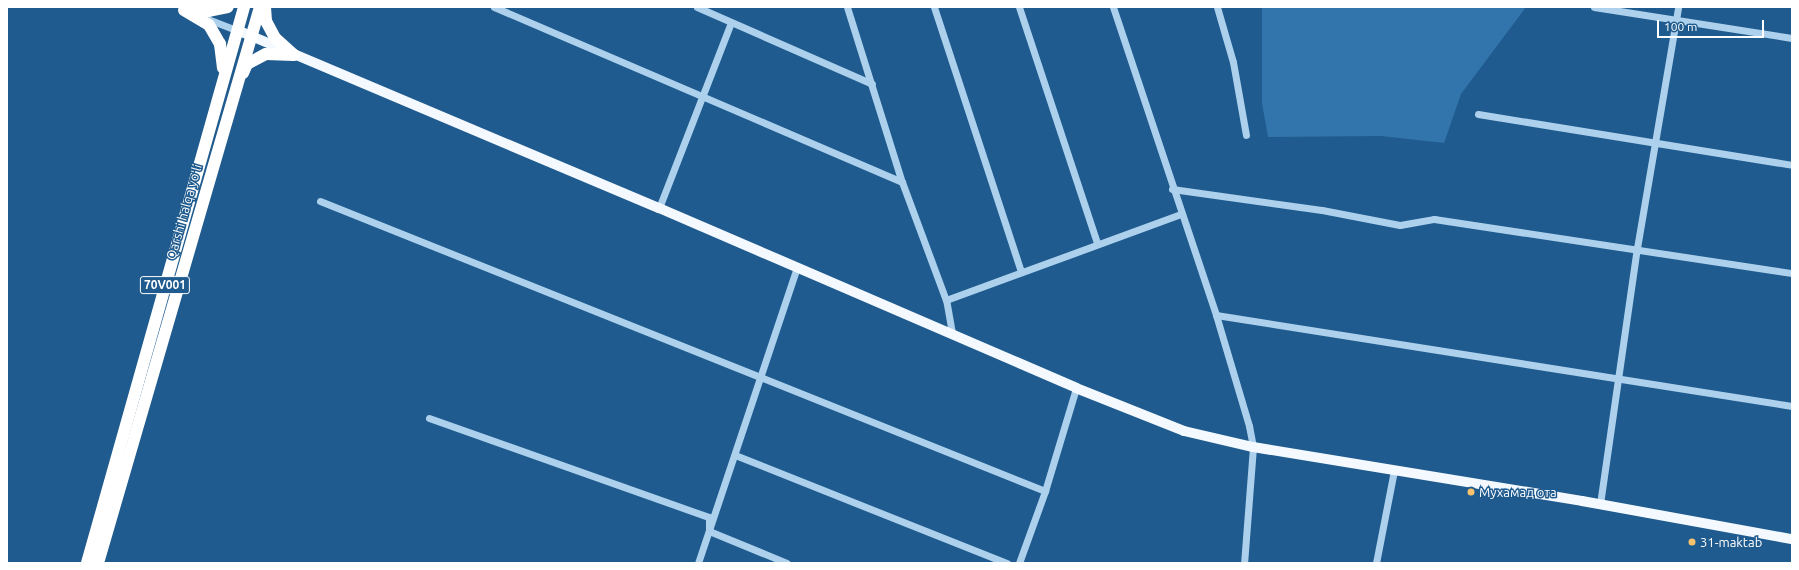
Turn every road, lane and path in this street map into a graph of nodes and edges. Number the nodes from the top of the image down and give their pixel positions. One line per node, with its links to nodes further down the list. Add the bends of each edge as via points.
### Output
1 (228, 7): 14 (highway, via 209,11)
2 (244, 7): 17 (highway, Qarshi halqa yoʻli / 70V001)
3 (260, 7): 18 (highway, Qarshi halqa yoʻli / 70V001)
4 (265, 7): 20 (highway, via 266,21 275,38)
5 (494, 7): 24 (street)
6 (697, 7): 16 (street)
7 (847, 7): 22 (street)
8 (934, 7): 37 (street)
9 (1018, 7): 34 (street)
10 (1113, 7): 30 (street)
11 (1217, 7): 26 (street, via 1233,62)
12 (1594, 7): 15 (street)
13 (1678, 7): 15 (street)
14 (181, 8): 17 (street); 21 (highway, via 209,25 220,44)
15 (1676, 21): 19 (street); 27 (street)
16 (731, 22): 22 (street); 24 (street)
17 (237, 30): 18 (main road); 21 (highway, Qarshi halqa yoʻli / 70V001)
18 (251, 36): 20 (main road); 23 (highway, Qarshi halqa yoʻli / 70V001)
19 (1792, 38)
20 (294, 55): 23 (highway, via 279,53 255,58 247,64); 32 (main road)
21 (222, 78): 54 (highway, Qarshi halqa yoʻli / 70V001)
22 (872, 84): 29 (street)
23 (236, 86): 54 (highway, Qarshi halqa yoʻli / 70V001)
24 (702, 98): 29 (street); 32 (street)
25 (1478, 114): 27 (street)
26 (1246, 135)
27 (1656, 142): 28 (street); 35 (street)
28 (1792, 165)
29 (902, 182): 39 (street)
30 (1172, 189): 33 (street); 35 (street, via 1322,210 1400,225 1434,219)
31 (320, 201): 42 (street)
32 (659, 208): 36 (main road)
33 (1180, 214): 34 (street); 40 (street)
34 (1097, 243): 37 (street)
35 (1637, 248): 38 (street); 43 (street)
36 (797, 267): 41 (main road); 42 (street)
37 (1021, 271): 39 (street)
38 (1792, 273)
39 (946, 300): 41 (street)
40 (1216, 315): 43 (street); 47 (street)
41 (952, 333): 44 (main road)
42 (761, 376): 48 (street); 50 (street)
43 (1617, 378): 45 (street); 51 (street)
44 (1076, 388): 47 (main road, via 1184,430); 50 (street)
45 (1792, 406)
46 (429, 418): 52 (street, via 709,517)
47 (1253, 447): 49 (main road); 61 (street)
48 (735, 455): 52 (street); 59 (street)
49 (1394, 470): 51 (main road); 62 (street)
50 (1045, 491): 60 (street)
51 (1600, 504): 53 (main road)
52 (709, 531): 57 (street); 58 (street)
53 (1792, 539)
54 (98, 542): 55 (highway, Qarshi halqa yoʻli / 70V001); 56 (highway, Qarshi halqa yoʻli / 70V001)
55 (87, 563)
56 (98, 563)
57 (698, 563)
58 (788, 563)
59 (1007, 563)
60 (1019, 563)
61 (1244, 563)
62 (1376, 563)

